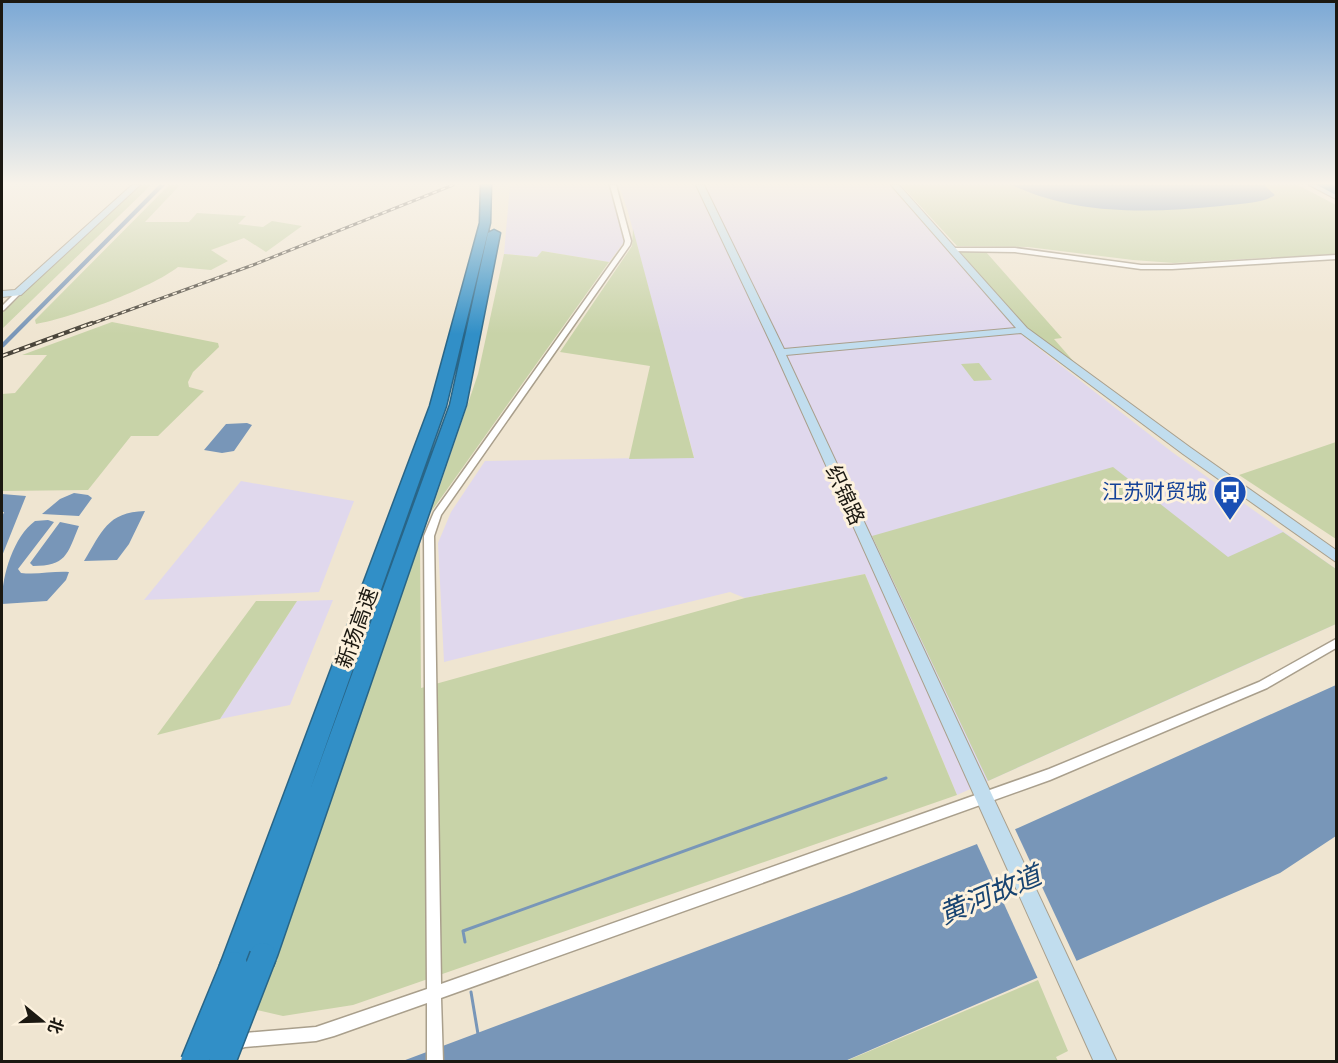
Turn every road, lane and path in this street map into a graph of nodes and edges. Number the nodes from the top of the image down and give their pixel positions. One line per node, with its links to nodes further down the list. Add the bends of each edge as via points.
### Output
1 (82, 235): 9 (street)
2 (482, 235): 18 (highway, 新扬高速, bridge, via 438,405 234,965)
3 (494, 235): 19 (highway, 新扬高速, bridge, via 458,405)
4 (626, 235): 17 (street, via 627,245 437,514 429,536)
5 (724, 235): 13 (street, 织锦路)
6 (939, 235): 7 (street)
7 (952, 250): 8 (street, via 1015,250 1141,267); 12 (street)
8 (1336, 257)
9 (18, 293): 10 (street); 11 (street)
10 (2, 294)
11 (2, 309)
12 (1023, 330): 13 (street); 14 (street)
13 (780, 352): 16 (street, 织锦路)
14 (1336, 557)
15 (1336, 643): 16 (street, via 1244,693)
16 (986, 802): 17 (street); 21 (street, 织锦路)
17 (434, 999): 18 (street, via 316,1034 244,1040); 20 (street)
18 (193, 1062)
19 (222, 1062)
20 (435, 1062)
21 (1106, 1062)

